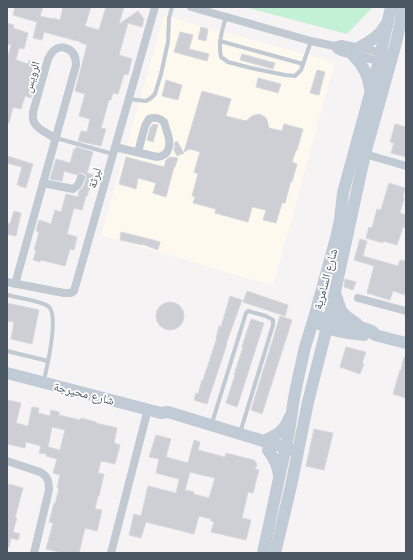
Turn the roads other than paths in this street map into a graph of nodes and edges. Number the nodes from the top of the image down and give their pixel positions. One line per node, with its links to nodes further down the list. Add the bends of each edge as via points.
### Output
1 (155, 7): 14 (street, لبرثة)
2 (172, 7): 14 (lane, via 168,42 155,94 146,101)
3 (192, 7): 6 (street)
4 (391, 7): 7 (street, شارع السامرية)
5 (402, 7): 11 (street, شارع السامرية, via 398,31)
6 (226, 17): 8 (lane); 9 (street)
7 (387, 23): 10 (street, via 375,38); 11 (street, شارع السامرية)
8 (220, 41): 12 (lane); 12 (lane, via 221,57 234,64 295,76)
9 (311, 41): 10 (street, via 334,46 341,44); 12 (lane)
10 (355, 51): 11 (street); 13 (street, via 367,75)
11 (386, 58): 13 (street, شارع السامرية); 18 (street, شارع السامرية)
12 (303, 64)
13 (370, 94): 27 (street, شارع السامرية, via 345,185 338,229)
14 (128, 99): 16 (street, لبرثة)
15 (56, 138): 15 (street, الرويس, via 76,65 75,54 61,47 56,48 48,59 33,112 33,119 39,128); 16 (lane); 21 (street, الرويس)
16 (114, 150): 17 (street); 22 (street, لبرثة, via 74,291 64,293)
17 (138, 152): 17 (street, via 157,157 165,155 169,149 169,138 164,123 149,119)
18 (365, 154): 19 (street); 23 (street, شارع السامرية)
19 (406, 166)
20 (81, 178): 21 (street, via 73,189)
21 (43, 183): 22 (street, الرويس)
22 (11, 283)
23 (335, 293): 28 (street, شارع السامرية); 29 (street, via 341,310)
24 (8, 295): 35 (lane, via 40,303 52,311 52,339)
25 (358, 298): 26 (street)
26 (406, 311)
27 (314, 318): 28 (street, via 320,324); 38 (street, شارع السامرية)
28 (328, 323): 29 (street); 30 (street); 34 (street, شارع السامرية)
29 (361, 328): 31 (street)
30 (348, 333): 31 (street); 34 (street, via 330,340)
31 (375, 335): 32 (street)
32 (406, 343)
33 (7, 351): 35 (lane)
34 (319, 354): 45 (street, شارع السامرية)
35 (48, 361): 37 (lane)
36 (7, 374): 37 (street, شارع محيرجة)
37 (44, 383): 39 (street, شارع محيرجة)
38 (294, 398): 43 (street, via 284,429); 44 (street, شارع السامرية)
39 (148, 409): 40 (street, شارع محيرجة); 49 (street)
40 (161, 412): 41 (street, شارع محيرجة); 43 (street, شارع محيرجة, via 166,417)
41 (212, 426): 42 (street, شارع محيرجة); 42 (lane, via 246,313 253,312 270,318 273,325)
42 (240, 434): 43 (street, شارع محيرجة)
43 (266, 446): 44 (street, شارع محيرجة); 47 (street, via 275,460)
44 (285, 452): 45 (street, شارع محيرجة); 47 (street, شارع السامرية)
45 (297, 456): 51 (street, شارع السامرية)
46 (7, 461): 48 (street, via 44,474 49,483)
47 (280, 479): 50 (street, شارع السامرية)
48 (34, 553)
49 (111, 553)
50 (263, 553)
51 (275, 553)

